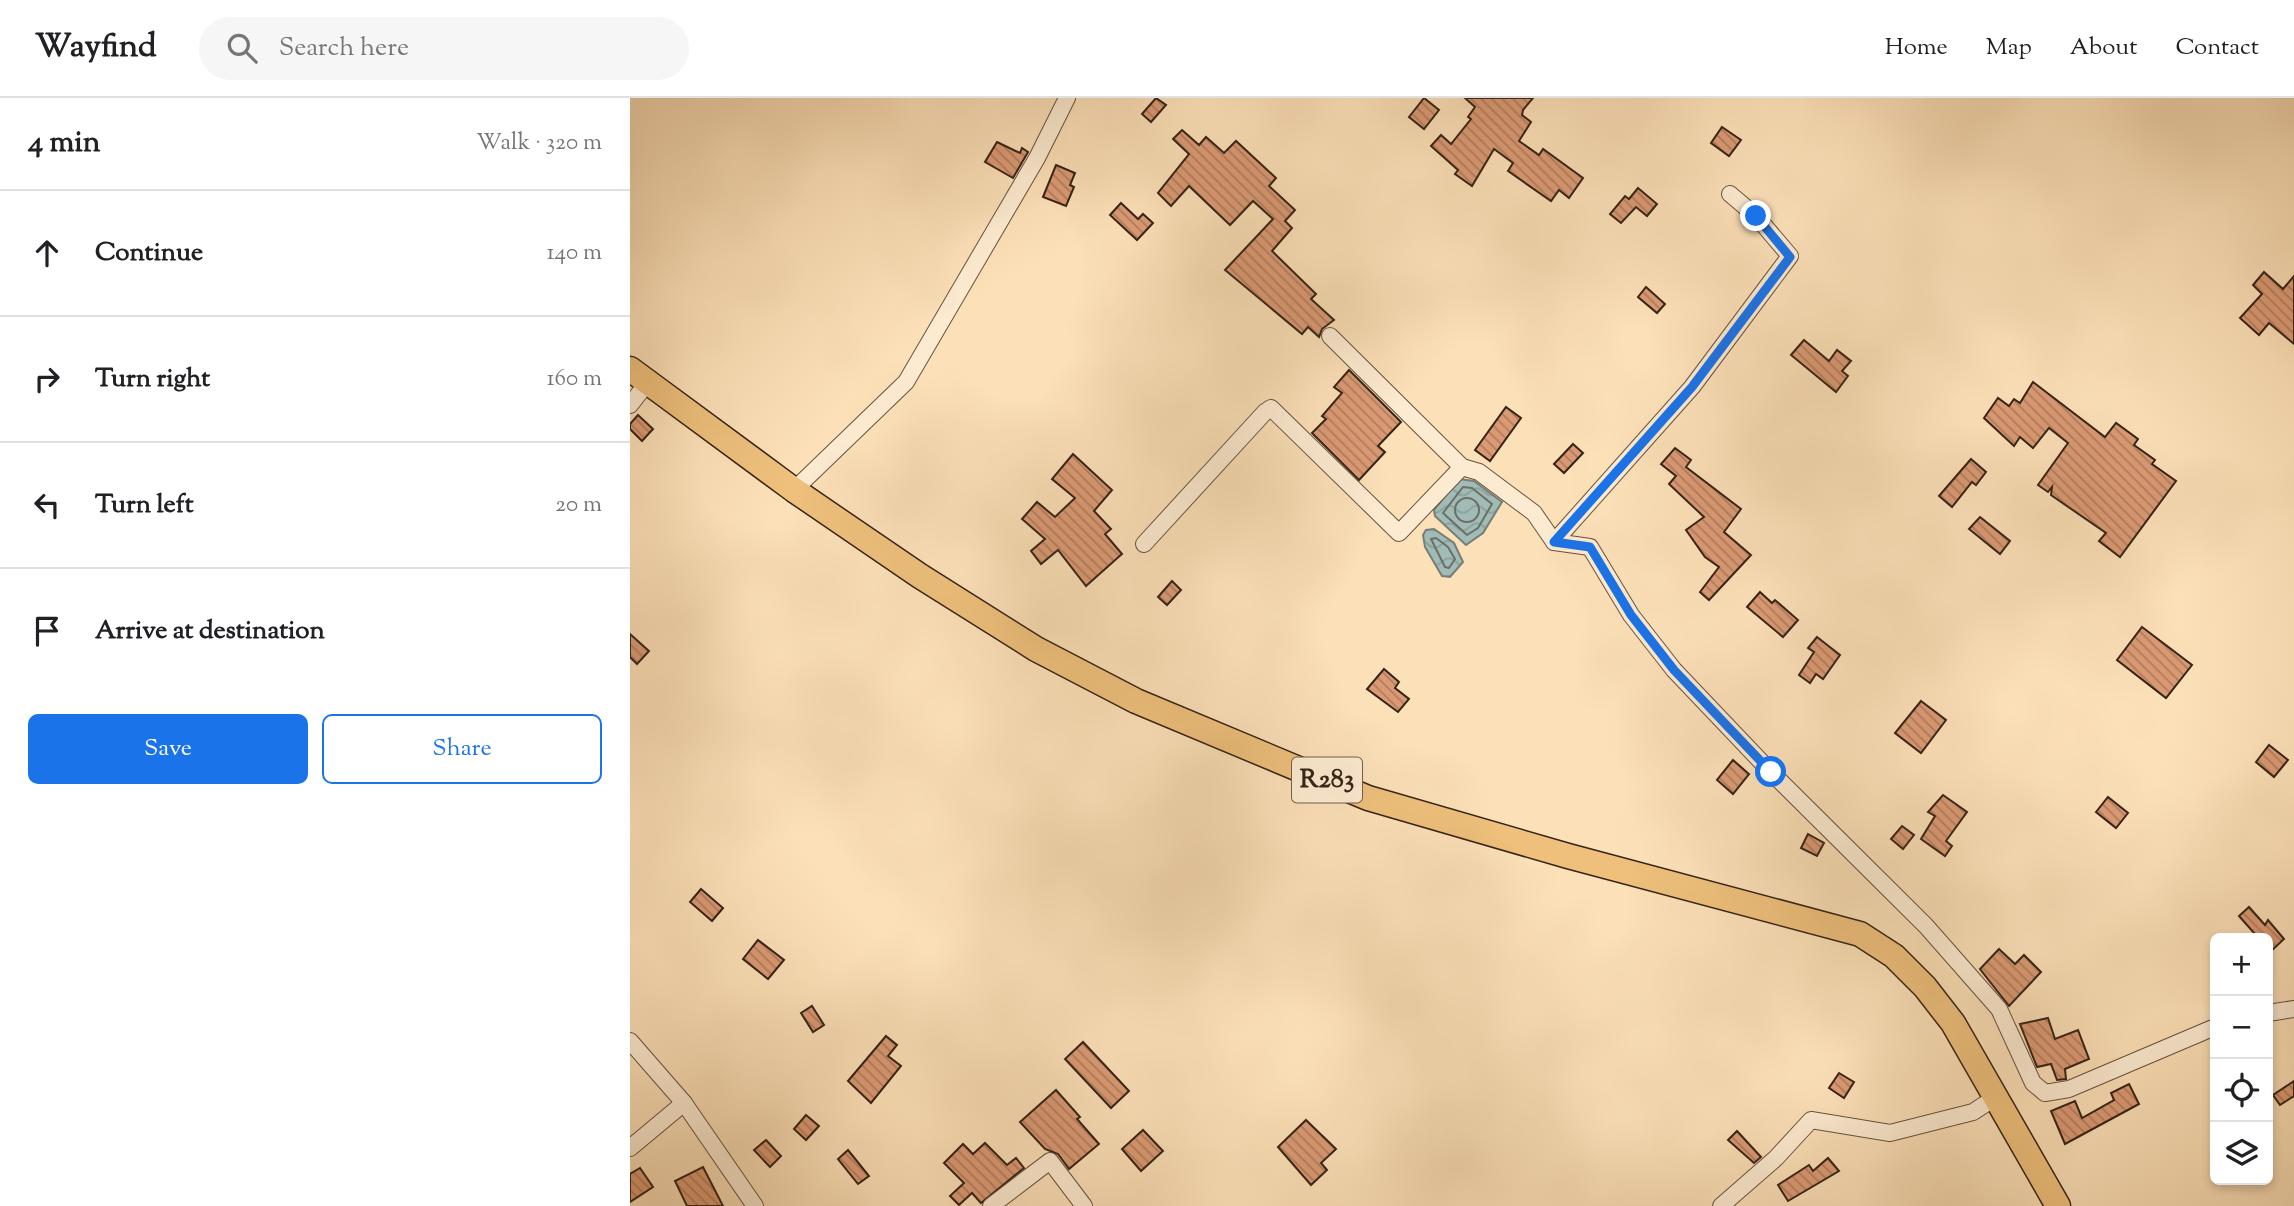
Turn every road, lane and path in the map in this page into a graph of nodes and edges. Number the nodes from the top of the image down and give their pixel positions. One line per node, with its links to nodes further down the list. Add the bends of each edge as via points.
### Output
1 (1067, 98): 7 (street, via 906,382)
2 (1730, 194): 8 (street, via 1756,216 1790,257 1692,387)
3 (1330, 336): 6 (street)
4 (639, 376): 5 (street); 7 (main road, R283)
5 (630, 405)
6 (1462, 467): 8 (street, via 1479,472 1534,513); 9 (street, via 1399,533 1271,408)
7 (794, 489): 14 (main road, R283, via 1036,649 1136,701 1355,792 1568,856 1860,934 1894,956 1925,987 1953,1023)
8 (1554, 542): 12 (street, via 1590,547 1631,615 1674,670 1926,926 1999,1009 2033,1083 2045,1093 2068,1089)
9 (1144, 544)
10 (2294, 1009): 11 (street)
11 (2273, 1012)
12 (2210, 1029)
13 (630, 1041): 15 (street)
14 (1996, 1097): 20 (street, via 1973,1112 1890,1133 1811,1120); 21 (main road, R283)
15 (684, 1103): 16 (street); 17 (street)
16 (630, 1148)
17 (755, 1206)
18 (991, 1206): 19 (street, via 1050,1161)
19 (1084, 1206)
20 (1721, 1206)
21 (2058, 1206)

